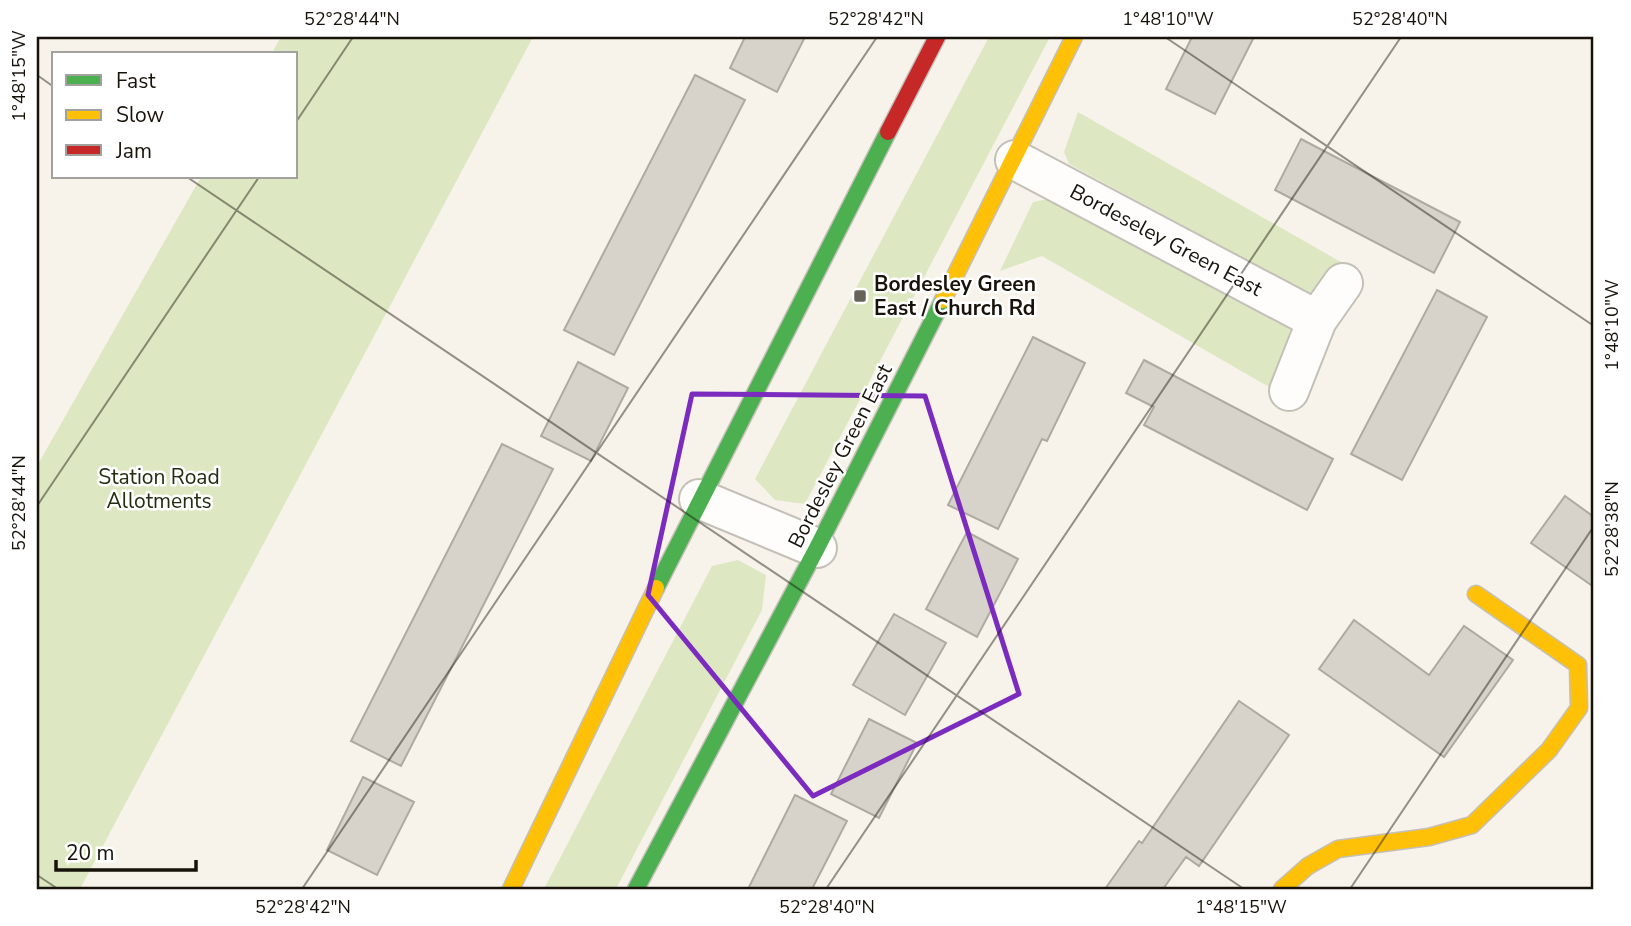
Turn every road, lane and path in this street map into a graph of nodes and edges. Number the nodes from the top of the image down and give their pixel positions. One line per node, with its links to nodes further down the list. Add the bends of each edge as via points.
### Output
1 (937, 37): 7 (street)
2 (1074, 37): 3 (street, Bordesley Green East)
3 (1014, 160): 5 (street, Bordeseley Green East); 8 (street, Bordesley Green East)
4 (1343, 283): 5 (street)
5 (1317, 320): 6 (street)
6 (1289, 391)
7 (699, 499): 8 (street); 10 (street)
8 (817, 548): 11 (street, Bordesley Green East)
9 (1476, 594): 12 (street, via 1578,665 1579,708 1549,750 1472,825 1429,837 1339,849 1308,866)
10 (511, 889)
11 (636, 889)
12 (1282, 889)

